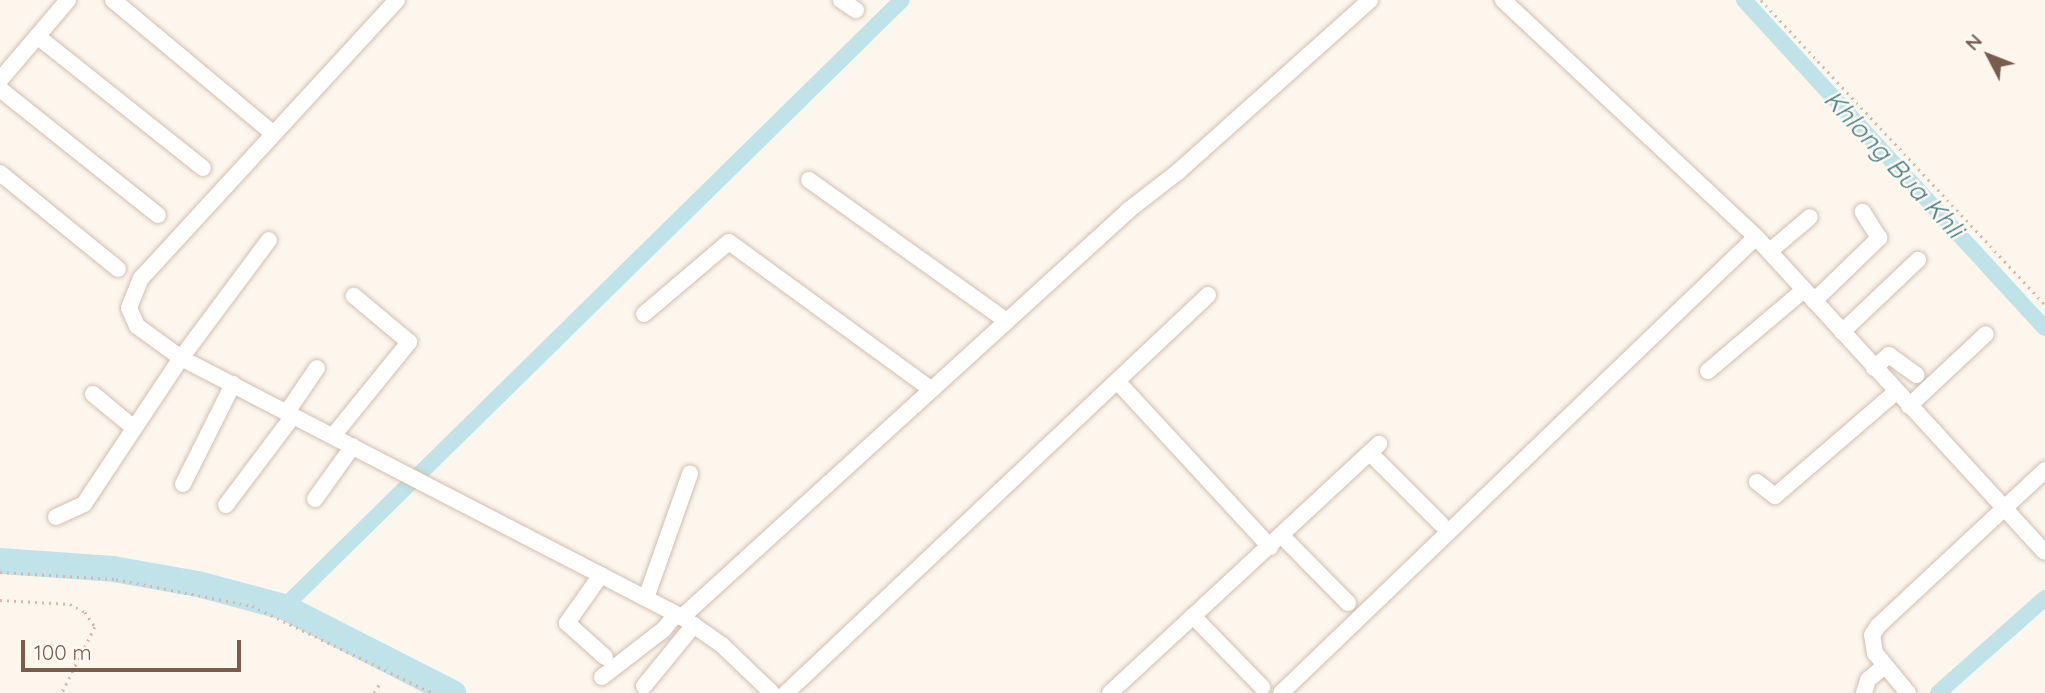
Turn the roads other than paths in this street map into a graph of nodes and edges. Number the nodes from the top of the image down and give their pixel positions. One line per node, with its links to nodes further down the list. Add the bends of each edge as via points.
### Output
1 (68, 0): 8 (street)
2 (113, 0): 11 (street)
3 (397, 0): 11 (street)
4 (841, 0): 7 (street)
5 (1370, 0): 27 (street)
6 (1503, 0): 18 (street)
7 (856, 10)
8 (37, 36): 9 (street); 12 (street)
9 (0, 80)
10 (0, 89): 16 (street)
11 (274, 134): 30 (street, via 132,293 129,308 137,326)
12 (203, 168)
13 (0, 173): 22 (street)
14 (810, 180): 27 (street)
15 (1863, 212): 25 (street, via 1879,232 1877,242)
16 (158, 215)
17 (1810, 217): 20 (street)
18 (1756, 237): 20 (street); 70 (street)
19 (269, 240): 30 (street)
20 (1770, 251): 25 (street)
21 (1918, 260): 28 (street)
22 (118, 269)
23 (1208, 295): 35 (street)
24 (354, 296): 43 (street, via 409,342)
25 (1809, 296): 28 (street); 33 (street)
26 (643, 314): 37 (street, via 729,242)
27 (1007, 321): 37 (street)
28 (1842, 332): 32 (street)
29 (1986, 334): 40 (street)
30 (181, 358): 36 (street); 42 (street)
31 (317, 368): 41 (street)
32 (1874, 368): 34 (street, via 1889,355); 38 (street)
33 (1708, 371)
34 (1917, 375)
35 (1117, 381): 54 (street); 68 (street)
36 (233, 384): 41 (street); 48 (street)
37 (932, 390): 60 (street)
38 (1896, 392): 40 (street); 47 (street, via 1774,496)
39 (93, 394): 42 (street)
40 (1909, 406): 51 (street)
41 (290, 414): 43 (street); 50 (street)
42 (134, 428): 52 (street, via 84,504)
43 (334, 436): 44 (street)
44 (353, 446): 49 (street); 56 (street)
45 (2045, 470): 51 (street)
46 (690, 474): 57 (street)
47 (1757, 482)
48 (183, 484)
49 (315, 499)
50 (226, 505)
51 (2003, 507): 55 (street); 62 (street, via 1878,626 1872,644)
52 (56, 517)
53 (1441, 524): 54 (street, via 1374,448)
54 (1276, 541): 58 (street); 59 (street)
55 (2045, 552)
56 (601, 575): 57 (street); 61 (street, via 567,623)
57 (646, 598): 60 (street)
58 (1348, 603)
59 (1194, 617): 65 (street); 69 (street)
60 (684, 619): 63 (street); 64 (street); 66 (street)
61 (605, 657)
62 (1884, 666): 67 (street); 71 (street, via 1868,680)
63 (602, 677)
64 (644, 686)
65 (1262, 687)
66 (764, 690)
67 (1906, 692)
68 (786, 693)
69 (1110, 693)
70 (1281, 693)
71 (1864, 693)

